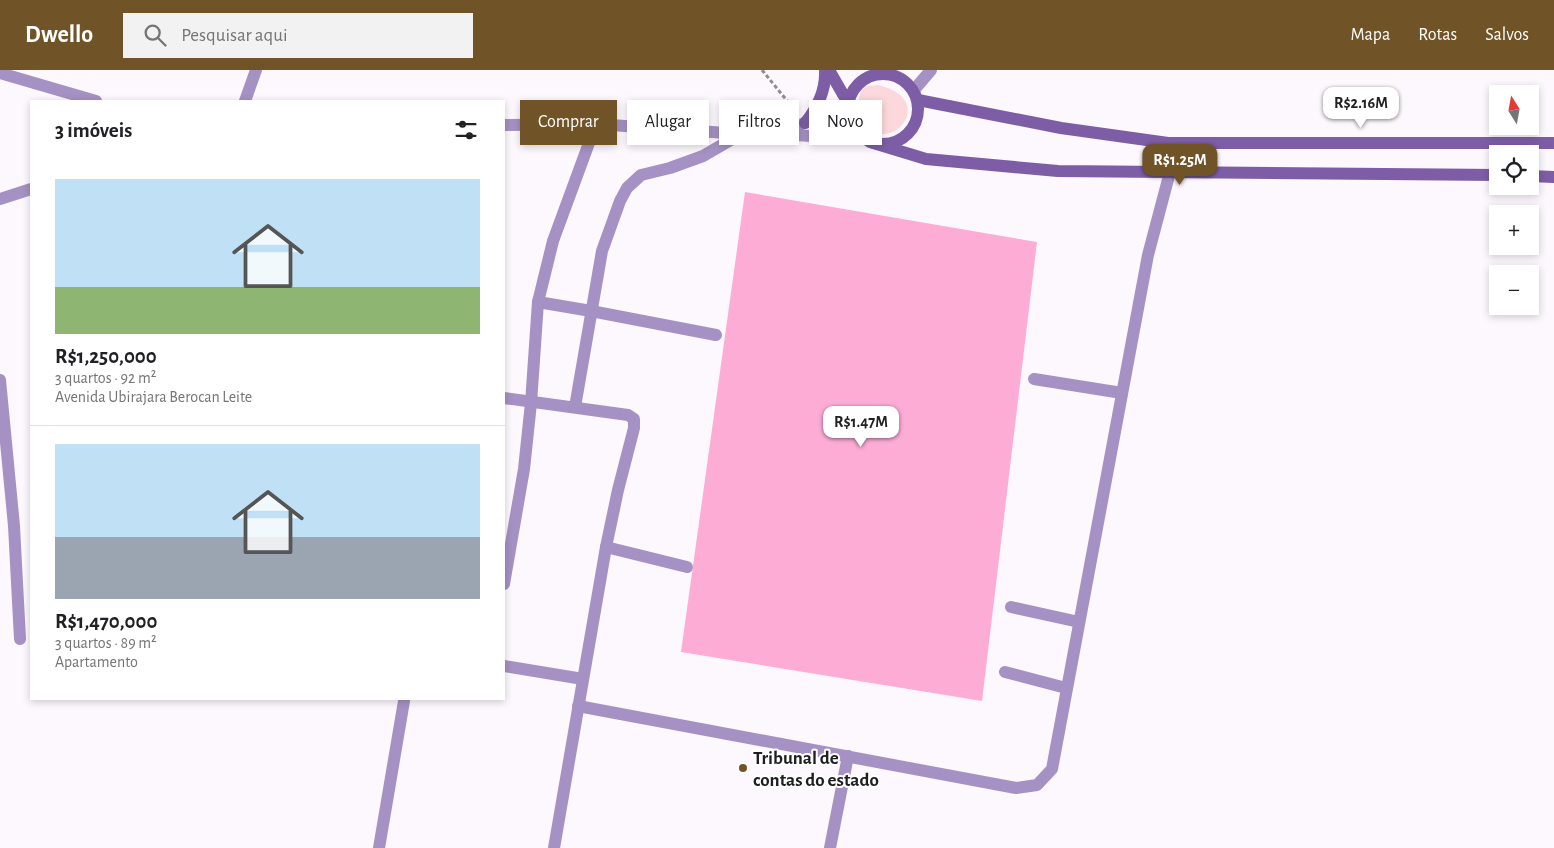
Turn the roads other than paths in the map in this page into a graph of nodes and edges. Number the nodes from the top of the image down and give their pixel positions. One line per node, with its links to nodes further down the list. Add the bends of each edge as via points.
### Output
1 (256, 70): 9 (street)
2 (825, 70): 13 (main road, via 822,94)
3 (829, 70): 10 (main road)
4 (931, 70): 7 (street)
5 (0, 73): 8 (street)
6 (892, 73): 7 (main road, via 907,82); 11 (main road, via 866,78 858,84)
7 (916, 95): 19 (main road, via 1061,128 1168,143); 23 (main road, via 919,111 911,132 902,140)
8 (93, 100)
9 (245, 100)
10 (845, 100)
11 (850, 100)
12 (809, 121): 13 (street)
13 (805, 123): 17 (street)
14 (505, 125): 15 (street)
15 (520, 125)
16 (617, 125): 18 (street)
17 (799, 125)
18 (719, 132)
19 (1554, 143)
20 (588, 145): 30 (street, via 554,241)
21 (722, 145): 31 (street, via 703,156 641,175 627,188 602,251)
22 (880, 145): 24 (main road, via 926,159 1058,171)
23 (882, 145)
24 (1170, 172): 25 (main road); 35 (street, via 1148,255)
25 (1489, 175)
26 (1539, 177): 27 (main road)
27 (1554, 178)
28 (30, 189): 29 (street)
29 (0, 199)
30 (538, 302): 31 (street); 37 (street)
31 (591, 311): 32 (street); 38 (street)
32 (716, 335)
33 (1034, 379): 35 (street)
34 (0, 380): 44 (street, via 14,526)
35 (1122, 393): 43 (street)
36 (505, 398): 37 (street)
37 (531, 403): 38 (street); 41 (street, via 524,469)
38 (575, 407): 39 (street, via 628,415 634,420)
39 (606, 547): 40 (street); 47 (street)
40 (687, 567)
41 (505, 578)
42 (1010, 607): 43 (street)
43 (1079, 622): 48 (street)
44 (20, 639)
45 (505, 666): 47 (street)
46 (1005, 672): 48 (street)
47 (583, 678): 50 (street)
48 (1066, 688): 51 (street, via 1052,769 1038,785 1016,788)
49 (404, 701): 52 (street)
50 (578, 706): 51 (street); 53 (street)
51 (848, 756): 54 (street)
52 (380, 848)
53 (554, 848)
54 (830, 848)

